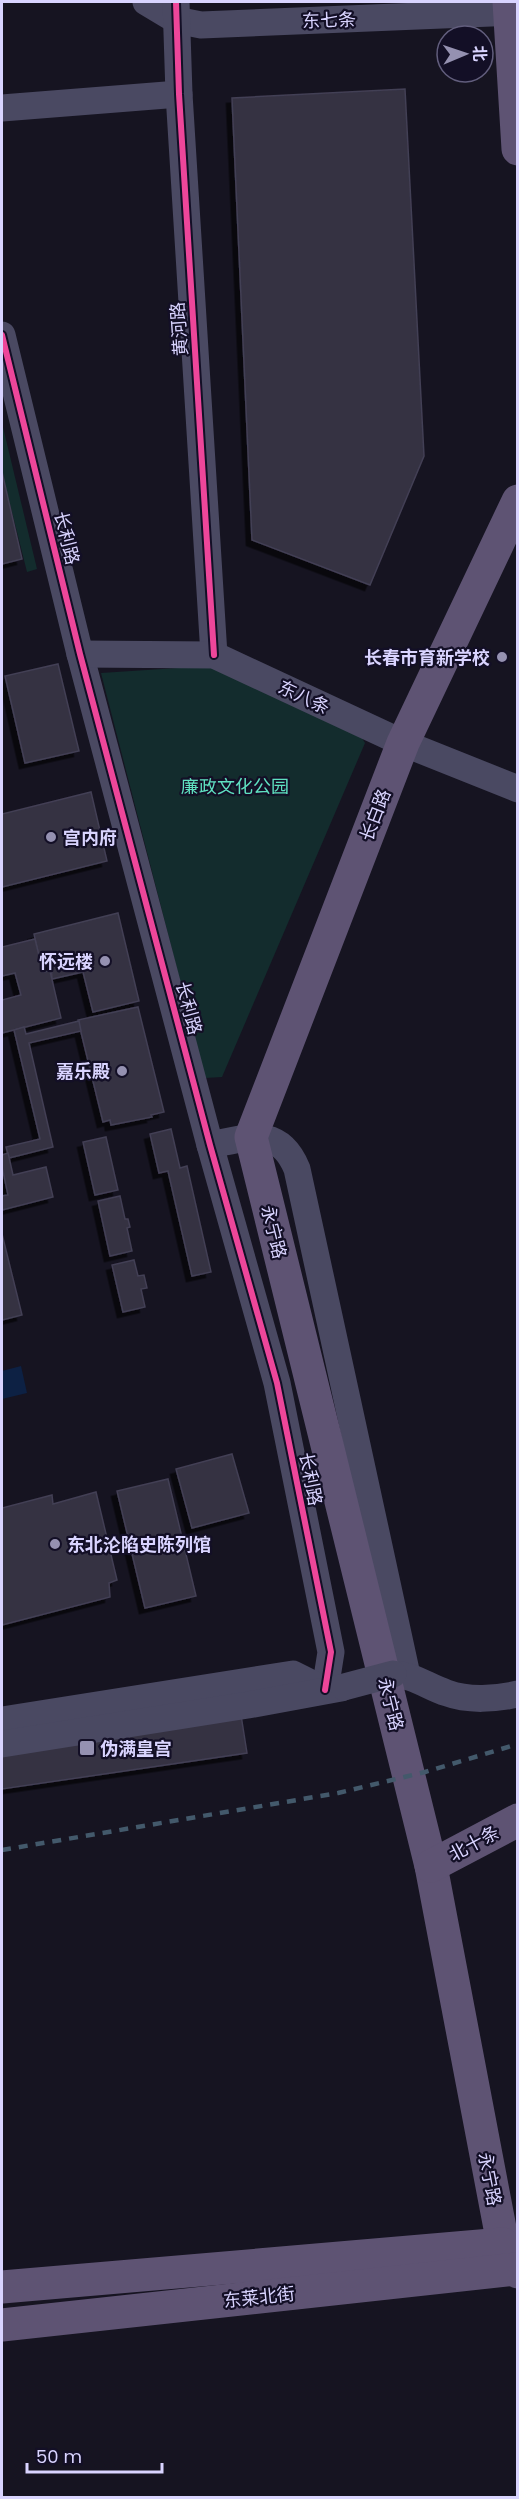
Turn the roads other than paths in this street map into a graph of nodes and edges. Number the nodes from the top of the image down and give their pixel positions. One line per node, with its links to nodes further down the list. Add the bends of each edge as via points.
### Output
1 (146, 2): 3 (street, 东七条)
2 (512, 9): 3 (street, 东七条, via 201,25); 6 (main road)
3 (176, 11): 4 (street, 黄河路)
4 (179, 94): 5 (street); 10 (street, 黄河路)
5 (2, 108)
6 (518, 149)
7 (2, 335): 9 (street, 长利路)
8 (518, 501): 11 (main road, 长白路)
9 (80, 654): 10 (street, 东八条); 14 (street, 长利路)
10 (214, 655): 11 (street, 东八条)
11 (403, 743): 12 (street, 东八条); 13 (main road, 长白路)
12 (518, 789)
13 (251, 1137): 14 (street); 15 (street, via 278,1141 291,1154 297,1169); 21 (main road, 永宁路)
14 (210, 1145): 16 (street, 长利路, via 277,1383)
15 (400, 1675): 16 (street, bridge); 17 (street, via 447,1694 474,1698)
16 (335, 1689): 18 (street, via 293,1674); 19 (street)
17 (518, 1694)
18 (2, 1720)
19 (2, 1744)
20 (518, 1820): 21 (main road, 北十条)
21 (431, 1866): 22 (main road, 永宁路)
22 (514, 2259): 23 (main road, 东莱北街); 24 (main road, 东莱北街)
23 (2, 2287)
24 (2, 2325)

